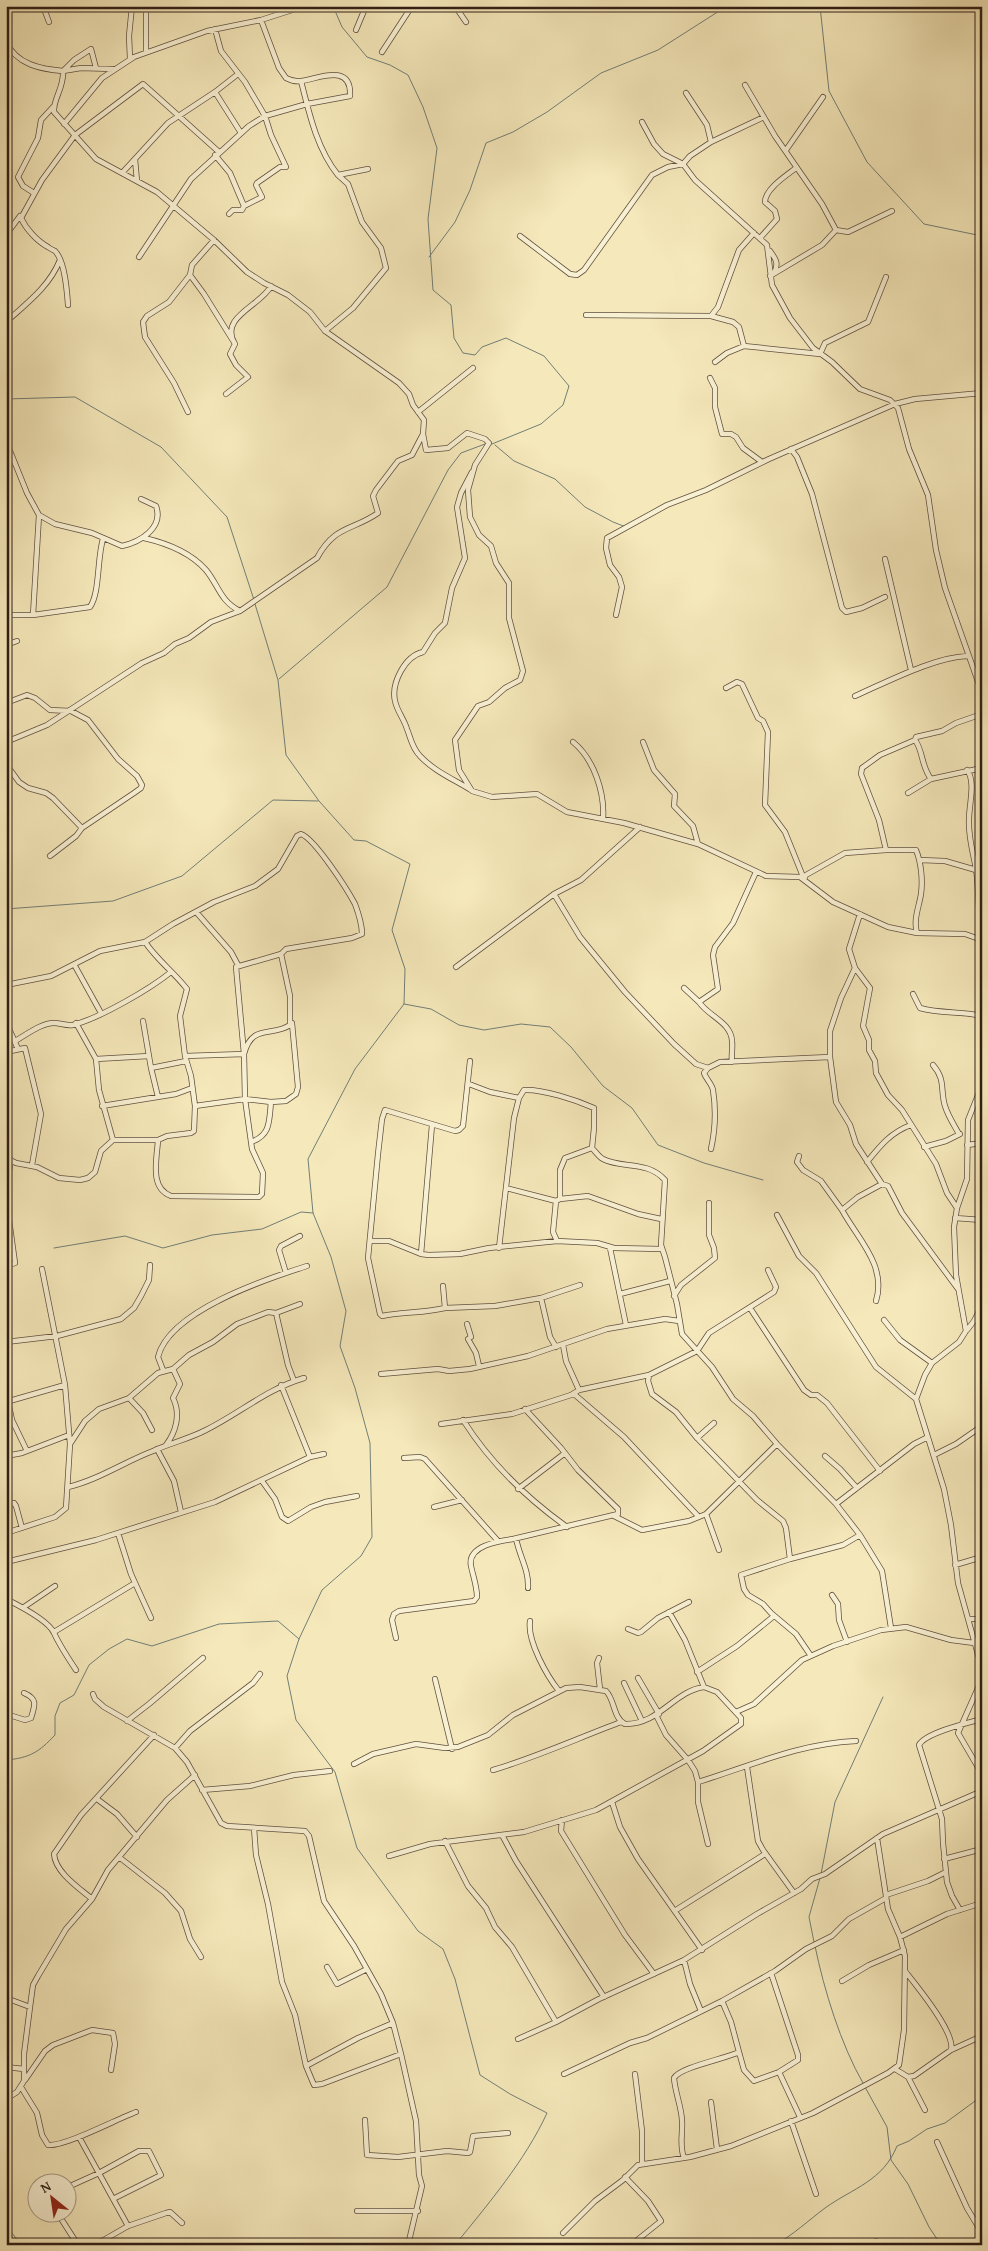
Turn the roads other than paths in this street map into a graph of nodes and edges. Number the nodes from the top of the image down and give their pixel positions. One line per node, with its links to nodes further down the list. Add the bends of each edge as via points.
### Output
1 (43, 6): 9 (street)
2 (132, 6): 16 (street)
3 (146, 6): 14 (street)
4 (366, 6): 12 (street)
5 (412, 6): 15 (street)
6 (455, 6): 10 (street)
7 (292, 10): 8 (street)
8 (261, 20): 11 (street); 23 (street, via 281,74 290,80)
9 (49, 22)
10 (466, 22)
11 (214, 29): 14 (street); 21 (street, via 222,51)
12 (356, 30)
13 (6, 42): 20 (street, via 14,54 38,69)
14 (146, 52): 16 (street)
15 (382, 52)
16 (130, 59): 19 (street)
17 (96, 68): 18 (street); 20 (street); 20 (street, via 91,49)
18 (105, 68): 19 (street); 22 (street)
19 (113, 69): 22 (street)
20 (63, 71): 29 (street, via 64,83)
21 (238, 74): 25 (street); 31 (street)
22 (106, 75): 34 (street)
23 (301, 81): 28 (street); 28 (street, via 324,75 344,78 348,82 350,96)
24 (745, 85): 32 (street)
25 (215, 92): 30 (street); 35 (street)
26 (686, 93): 37 (street, via 707,125)
27 (823, 97): 38 (street)
28 (307, 104): 31 (street); 45 (street, via 319,143)
29 (53, 107): 34 (street); 47 (street, via 41,120 38,138 18,177 23,186)
30 (178, 116): 36 (street, via 143,84); 39 (street); 40 (street, via 162,128)
31 (265, 116): 35 (street); 49 (street, via 286,167 280,167 258,183 262,197)
32 (764, 117): 37 (street); 38 (street)
33 (642, 122): 41 (street, via 663,154)
34 (64, 124): 36 (street)
35 (241, 133): 39 (street)
36 (75, 134): 44 (street, via 92,156); 47 (street)
37 (712, 142): 41 (street, via 690,156)
38 (786, 150): 42 (street)
39 (217, 153): 48 (street, via 191,179); 49 (street, via 230,173)
40 (135, 159): 44 (street); 46 (street)
41 (684, 164): 54 (street, via 695,180); 56 (street, via 652,175 584,270 577,275 570,274)
42 (796, 168): 53 (street); 57 (street, via 767,194 765,202 775,211 777,219)
43 (368, 169): 45 (street)
44 (122, 174): 46 (street)
45 (338, 175): 70 (street, via 348,184 362,222 381,248 386,268 353,308)
46 (137, 180): 48 (street)
47 (34, 193): 51 (street)
48 (174, 205): 58 (street); 60 (street)
49 (244, 206): 52 (street, via 242,210 233,210)
50 (892, 211): 53 (street, via 848,232)
51 (21, 214): 55 (street); 61 (street, via 31,232)
52 (229, 214)
53 (836, 230): 63 (street, via 822,245)
54 (754, 233): 57 (street); 68 (street, via 739,250 718,307)
55 (6, 235)
56 (520, 236)
57 (760, 238): 59 (street)
58 (214, 240): 62 (street, via 192,265); 65 (street, via 239,266)
59 (769, 250): 63 (street); 63 (street, via 777,262)
60 (139, 257)
61 (60, 259): 66 (street); 69 (street, via 54,275 43,289)
62 (190, 274): 71 (street); 80 (street, via 169,302 143,322 144,337 174,383)
63 (772, 274): 73 (street, via 774,289 790,318)
64 (886, 278): 73 (street, via 868,322 825,343)
65 (271, 286): 70 (street, via 300,304); 71 (street, via 264,296 238,316 233,326)
66 (68, 305)
67 (586, 315): 68 (street)
68 (711, 316): 72 (street, via 733,322)
69 (6, 322)
70 (325, 331): 81 (street, via 399,383)
71 (233, 340): 78 (street, via 235,344 230,354 248,377)
72 (744, 346): 73 (street); 74 (street)
73 (820, 354): 79 (street, via 860,389)
74 (716, 362)
75 (473, 368): 81 (street)
76 (710, 378): 85 (street, via 716,388 715,407 722,434 731,434)
77 (982, 393): 79 (street)
78 (226, 394)
79 (895, 404): 84 (street); 99 (street, via 909,450 928,495 945,588)
80 (188, 412)
81 (418, 412): 82 (street, via 424,420)
82 (423, 434): 86 (street, via 426,450 448,448 467,433 485,439 489,443); 93 (street, via 412,455 398,461 376,490 373,496 378,513 339,532 322,547 317,558)
83 (6, 441): 88 (street)
84 (791, 450): 85 (street); 92 (street, via 812,494 842,608 846,612 852,611)
85 (762, 462): 96 (street, via 667,505 607,538 610,565 622,587)
86 (474, 471): 115 (street, via 468,494 470,517 479,535 491,546 496,564 509,583 508,618 523,671 520,680 478,706 455,740 459,770); 115 (street, via 457,507 465,558 452,588 445,623 423,652 407,662 395,682 394,699 412,746 419,755)
87 (141, 499): 89 (street, via 158,509 152,531)
88 (39, 515): 90 (street); 95 (street)
89 (144, 538): 90 (street, via 122,546); 93 (street, via 176,548 192,558 206,570 228,605)
90 (103, 539): 95 (street, via 95,599 90,607)
91 (885, 559): 100 (street)
92 (884, 597)
93 (240, 611): 105 (street, via 211,622)
94 (6, 615): 95 (street)
95 (33, 615)
96 (616, 615)
97 (17, 640): 98 (street)
98 (6, 645)
99 (968, 656): 100 (street); 102 (street)
100 (911, 670): 103 (street)
101 (726, 688): 126 (street, via 737,682 742,684 768,732 765,805 785,832)
102 (982, 693)
103 (855, 696)
104 (6, 703): 105 (street, via 27,695 50,710)
105 (71, 711): 108 (street); 119 (street, via 88,720 142,785)
106 (982, 714): 107 (street)
107 (915, 740): 114 (street, via 924,770); 121 (street, via 880,754 862,768 861,774 879,820)
108 (6, 742)
109 (573, 742): 117 (street, via 582,750 601,788)
110 (643, 742): 120 (street, via 654,770 675,794 674,806 693,826)
111 (6, 764): 119 (street, via 28,788 54,798)
112 (982, 768): 113 (street)
113 (966, 770): 114 (street); 124 (street, via 970,774 970,845)
114 (931, 779): 116 (street)
115 (472, 791): 117 (street, via 492,797 537,794 567,812)
116 (908, 793)
117 (603, 819): 118 (street)
118 (640, 827): 120 (street); 127 (street, via 581,880)
119 (82, 828): 122 (street)
120 (698, 844): 125 (street)
121 (886, 850): 123 (street, via 916,850); 126 (street, via 845,853)
122 (50, 856)
123 (920, 860): 124 (street, via 945,861); 131 (street)
124 (976, 870): 128 (street, via 979,908)
125 (756, 872): 126 (street, via 766,876); 143 (street, via 733,923 713,955 718,989)
126 (804, 879): 130 (street, via 833,902)
127 (554, 894): 137 (street); 162 (street, via 580,937 625,992 674,1044 696,1064)
128 (982, 911)
129 (197, 913): 133 (street, via 172,924); 134 (street, via 214,902 264,881 278,869 297,836 307,836 354,904 362,934 286,949); 135 (street, via 231,952)
130 (860, 914): 131 (street, via 888,927); 138 (street, via 848,952)
131 (917, 933): 132 (street, via 965,934)
132 (982, 940)
133 (146, 942): 136 (street, via 100,951); 139 (street, via 156,958)
134 (281, 954): 135 (street); 148 (street, via 287,975)
135 (238, 965): 153 (street, via 235,971)
136 (75, 966): 140 (street, via 43,979); 144 (street)
137 (456, 967)
138 (855, 968): 155 (street, via 830,1031); 173 (street, via 870,988 863,1026 876,1073)
139 (171, 972): 144 (street, via 157,984); 156 (street, via 186,989 180,1016)
140 (6, 985)
141 (684, 988): 143 (street)
142 (913, 994): 145 (street, via 920,1008)
143 (699, 1002): 159 (street, via 730,1033)
144 (101, 1013): 149 (street)
145 (982, 1016)
146 (143, 1021): 154 (street)
147 (6, 1022): 150 (street)
148 (292, 1022): 153 (street, via 287,1027 252,1038); 169 (street, via 298,1087 296,1094 286,1101)
149 (76, 1023): 150 (street, via 44,1025); 157 (street)
150 (15, 1041): 151 (street)
151 (18, 1049): 152 (street); 187 (street, via 25,1048 41,1114)
152 (6, 1052)
153 (244, 1054): 156 (street); 168 (street)
154 (149, 1056): 157 (street); 161 (street)
155 (830, 1057): 159 (street); 186 (street, via 836,1102)
156 (186, 1058): 161 (street); 165 (street)
157 (96, 1059): 170 (street)
158 (470, 1061): 163 (street)
159 (732, 1062): 162 (street, via 720,1062)
160 (933, 1065): 175 (street, via 940,1073 944,1104)
161 (151, 1068): 166 (street)
162 (708, 1068): 183 (street, via 704,1073 713,1088)
163 (469, 1084): 167 (street); 172 (street, via 461,1128 455,1131)
164 (982, 1085): 174 (street)
165 (192, 1088): 166 (street); 171 (street)
166 (158, 1096): 170 (street)
167 (519, 1098): 182 (street, via 524,1090 528,1090 594,1108); 190 (street)
168 (246, 1099): 169 (street); 171 (street); 178 (street)
169 (270, 1102): 178 (street, via 269,1130 264,1137)
170 (102, 1106): 176 (street)
171 (195, 1106): 177 (street, via 196,1126 191,1133)
172 (432, 1125): 201 (street, via 385,1110); 206 (street)
173 (911, 1125): 181 (street); 186 (street, via 882,1142)
174 (966, 1132): 175 (street); 180 (street)
175 (959, 1134): 181 (street)
176 (113, 1140): 177 (street); 187 (street, via 101,1150 99,1165 88,1178 67,1180)
177 (158, 1140): 178 (street, via 156,1179 159,1189 171,1196 258,1198 262,1194 263,1173)
178 (251, 1142)
179 (982, 1143): 180 (street)
180 (967, 1144): 194 (street, via 967,1179)
181 (924, 1147): 194 (street)
182 (592, 1148): 192 (street, via 565,1158 560,1170); 198 (street, via 604,1159 659,1173 666,1188)
183 (711, 1149)
184 (799, 1156): 195 (street, via 801,1168 821,1181)
185 (9, 1159): 187 (street); 189 (street)
186 (867, 1162): 188 (street)
187 (32, 1165)
188 (882, 1184): 195 (street); 216 (street, via 888,1186 902,1213)
189 (6, 1188)
190 (506, 1188): 192 (street); 203 (street)
191 (6, 1198): 208 (street, via 16,1260)
192 (558, 1200): 198 (street, via 588,1196); 202 (street, via 553,1232)
193 (709, 1203): 218 (street, via 709,1235 714,1258 681,1285)
194 (958, 1208): 197 (street)
195 (842, 1210): 220 (street, via 869,1251 878,1276)
196 (777, 1215): 248 (street, via 799,1256 813,1269 876,1367)
197 (955, 1218): 199 (street); 216 (street, via 955,1264)
198 (661, 1219): 205 (street)
199 (982, 1220)
200 (300, 1236): 212 (street, via 280,1246)
201 (371, 1241): 206 (street, via 389,1241); 223 (street, via 369,1270 382,1316)
202 (557, 1241): 203 (street); 204 (street, via 596,1243)
203 (499, 1248): 206 (street, via 460,1254)
204 (610, 1248): 205 (street); 217 (street)
205 (662, 1249): 213 (street)
206 (420, 1254)
207 (150, 1265): 231 (street, via 149,1280 129,1314)
208 (6, 1266)
209 (307, 1266): 212 (street)
210 (42, 1269): 231 (street)
211 (768, 1270): 224 (street, via 776,1290)
212 (286, 1273): 239 (street, via 225,1297 179,1327 159,1352)
213 (670, 1282): 217 (street); 218 (street)
214 (580, 1285): 219 (street)
215 (443, 1286): 223 (street)
216 (959, 1290): 230 (street)
217 (620, 1294): 229 (street)
218 (674, 1296): 227 (street)
219 (541, 1298): 223 (street, via 495,1306); 234 (street, via 550,1337)
220 (876, 1301)
221 (300, 1304): 225 (street)
222 (982, 1305): 230 (street)
223 (445, 1308)
224 (750, 1308): 235 (street, via 709,1334); 271 (street, via 804,1390 827,1403)
225 (276, 1313): 238 (street, via 268,1312 237,1324); 243 (street)
226 (884, 1320): 236 (street, via 900,1340)
227 (679, 1321): 229 (street, via 665,1319); 235 (street, via 682,1334)
228 (467, 1324): 237 (street, via 471,1337 468,1339)
229 (626, 1325): 233 (street, via 593,1332)
230 (966, 1331): 236 (street, via 958,1342)
231 (57, 1336): 232 (street); 244 (street)
232 (6, 1342)
233 (563, 1345): 234 (street); 246 (street)
234 (556, 1347): 237 (street)
235 (697, 1351): 241 (street); 260 (street, via 734,1399)
236 (932, 1363): 248 (street)
237 (479, 1366): 240 (street, via 449,1371)
238 (173, 1368): 239 (street); 261 (street, via 180,1384 173,1398 177,1414 173,1436)
239 (163, 1370): 247 (street)
240 (381, 1374)
241 (649, 1375): 246 (street); 258 (street, via 652,1394 676,1412)
242 (304, 1378): 243 (street)
243 (294, 1381): 245 (street)
244 (66, 1385): 249 (street); 256 (street)
245 (282, 1385): 261 (street, via 206,1431); 269 (street)
246 (576, 1392): 250 (street); 286 (street, via 624,1437)
247 (129, 1398): 255 (street, via 143,1413); 259 (street, via 114,1402 92,1415)
248 (916, 1399): 257 (street)
249 (7, 1401): 263 (street)
250 (525, 1409): 251 (street, via 498,1417); 264 (street)
251 (463, 1420): 253 (street); 275 (street, via 477,1443)
252 (714, 1423): 258 (street)
253 (441, 1424)
254 (982, 1426): 268 (street)
255 (152, 1430)
256 (69, 1435): 259 (street); 263 (street)
257 (928, 1437): 268 (street); 271 (street)
258 (697, 1438): 273 (street)
259 (70, 1444): 274 (street)
260 (777, 1444): 273 (street); 280 (street)
261 (166, 1446): 262 (street)
262 (157, 1449): 274 (street, via 91,1481); 283 (street, via 174,1481)
263 (27, 1451): 266 (street)
264 (564, 1453): 275 (street); 282 (street)
265 (324, 1454): 269 (street)
266 (6, 1456)
267 (825, 1456): 276 (street)
268 (934, 1456): 299 (street, via 950,1516)
269 (310, 1457): 272 (street)
270 (404, 1458): 278 (street, via 422,1457)
271 (880, 1471): 276 (street)
272 (262, 1481): 277 (street, via 275,1499 282,1517 288,1521 311,1507); 283 (street, via 231,1496)
273 (740, 1481): 284 (street); 296 (street, via 756,1500 785,1524)
274 (68, 1487): 289 (street, via 66,1508 62,1513)
275 (518, 1488): 288 (street)
276 (857, 1488): 280 (street)
277 (357, 1496)
278 (462, 1500): 281 (street); 294 (street)
279 (6, 1504): 289 (street, via 14,1503)
280 (836, 1504): 292 (street)
281 (434, 1507)
282 (620, 1511): 285 (street); 287 (street)
283 (181, 1512): 291 (street)
284 (706, 1514): 286 (street); 295 (street)
285 (614, 1516): 287 (street); 288 (street)
286 (698, 1516): 287 (street, via 689,1521 647,1529)
287 (631, 1525)
288 (567, 1527): 293 (street)
289 (22, 1528): 290 (street)
290 (6, 1533)
291 (118, 1533): 298 (street); 300 (street)
292 (860, 1535): 296 (street, via 843,1545); 313 (street, via 882,1571)
293 (516, 1538): 294 (street); 302 (street, via 526,1567)
294 (498, 1541): 316 (street, via 473,1553 470,1563 477,1590 474,1601 399,1611 392,1620)
295 (719, 1550)
296 (790, 1558): 308 (street, via 741,1575 748,1595)
297 (982, 1558): 299 (street)
298 (6, 1562)
299 (956, 1566): 310 (street)
300 (135, 1584): 309 (street); 315 (street)
301 (55, 1586): 306 (street)
302 (528, 1588)
303 (832, 1594): 317 (street, via 838,1604 839,1620)
304 (6, 1599): 306 (street)
305 (689, 1602): 307 (street)
306 (24, 1607): 315 (street)
307 (669, 1612): 314 (street, via 641,1632); 324 (street)
308 (774, 1616): 319 (street, via 796,1634); 324 (street)
309 (151, 1618)
310 (968, 1619): 311 (street); 318 (street)
311 (982, 1619)
312 (530, 1621): 332 (street, via 530,1632 544,1670)
313 (891, 1628): 317 (street); 318 (street, via 906,1627 950,1640)
314 (628, 1629)
315 (54, 1632): 323 (street)
316 (396, 1638)
317 (848, 1642): 319 (street)
318 (974, 1643): 322 (street)
319 (811, 1656): 335 (street, via 789,1671 754,1704)
320 (202, 1658): 339 (street)
321 (599, 1658): 331 (street)
322 (982, 1669)
323 (76, 1670)
324 (697, 1672): 330 (street)
325 (260, 1674): 345 (street, via 254,1683 190,1731)
326 (638, 1678): 337 (street)
327 (435, 1679): 346 (street)
328 (982, 1679): 342 (street)
329 (624, 1683): 340 (street)
330 (704, 1687): 335 (street, via 717,1692); 337 (street, via 688,1692)
331 (600, 1689): 332 (street, via 574,1686); 341 (street, via 609,1694)
332 (559, 1691): 346 (street, via 513,1715 488,1735)
333 (24, 1693): 336 (street, via 34,1700 31,1718 25,1720)
334 (93, 1694): 339 (street, via 104,1707)
335 (736, 1712): 347 (street, via 741,1724)
336 (6, 1714)
337 (658, 1715): 340 (street); 347 (street, via 666,1735)
338 (982, 1718): 342 (street)
339 (127, 1721): 343 (street)
340 (642, 1721): 341 (street)
341 (621, 1722): 351 (street)
342 (960, 1725): 353 (street, via 960,1740); 359 (street, via 921,1741 919,1745)
343 (154, 1735): 345 (street); 357 (street)
344 (856, 1741): 349 (street, via 792,1750)
345 (174, 1748): 352 (street)
346 (452, 1749): 348 (street, via 416,1744 373,1754)
347 (688, 1760): 354 (street); 358 (street)
348 (354, 1764)
349 (747, 1767): 354 (street); 368 (street, via 758,1841)
350 (330, 1770): 355 (street, via 294,1774 250,1786)
351 (493, 1770)
352 (195, 1774): 355 (street); 363 (street, via 172,1794)
353 (982, 1774)
354 (698, 1782): 366 (street, via 698,1802)
355 (202, 1790): 361 (street, via 221,1823)
356 (982, 1790): 359 (street)
357 (97, 1799): 363 (street, via 117,1814); 375 (street, via 67,1833 54,1854 65,1874)
358 (612, 1802): 360 (street); 377 (street, via 620,1827 648,1874)
359 (939, 1810): 364 (street); 371 (street)
360 (562, 1820): 362 (street); 388 (street, via 561,1831 625,1935)
361 (254, 1828): 385 (street, via 305,1831 309,1836 324,1901); 402 (street, via 256,1855 282,1982 295,2015)
362 (502, 1836): 365 (street); 390 (street)
363 (137, 1837): 370 (street)
364 (877, 1838): 373 (street); 374 (street)
365 (445, 1841): 369 (street); 395 (street, via 468,1886 512,1947)
366 (708, 1844)
367 (982, 1849): 371 (street)
368 (765, 1854): 373 (street); 377 (street)
369 (389, 1856)
370 (119, 1857): 375 (street); 382 (street, via 165,1893 181,1911 190,1939)
371 (944, 1859): 372 (street)
372 (946, 1872): 374 (street, via 928,1882); 378 (street)
373 (794, 1893): 380 (street)
374 (886, 1896): 379 (street, via 890,1916); 387 (street, via 849,1919 832,1936)
375 (92, 1899): 393 (street, via 66,1929 38,1976 33,1985)
376 (982, 1903): 378 (street)
377 (676, 1910): 380 (street)
378 (960, 1910): 379 (street)
379 (900, 1938): 381 (street)
380 (702, 1950): 383 (street)
381 (904, 1950): 386 (street); 389 (street)
382 (202, 1957)
383 (684, 1960): 388 (street); 394 (street)
384 (327, 1967): 385 (street, via 338,1984)
385 (367, 1969): 396 (street, via 382,1994)
386 (905, 1970): 399 (street, via 937,2014 951,2042); 405 (street, via 901,2058)
387 (770, 1973): 392 (street); 407 (street, via 798,2055 798,2060)
388 (654, 1974): 390 (street)
389 (842, 1981)
390 (604, 1997): 395 (street)
391 (6, 1998): 393 (street)
392 (722, 2001): 394 (street); 400 (street)
393 (30, 2007): 404 (street)
394 (701, 2011): 408 (street)
395 (556, 2022): 398 (street)
396 (393, 2024): 401 (street); 402 (street, via 358,2038)
397 (982, 2036): 399 (street)
398 (518, 2039)
399 (951, 2050): 410 (street, via 918,2074)
400 (739, 2052): 407 (street, via 744,2070 754,2081); 425 (street, via 675,2075 682,2122 680,2145)
401 (401, 2054): 402 (street, via 317,2086); 424 (street, via 416,2121)
402 (306, 2066)
403 (6, 2067): 404 (street)
404 (24, 2069): 411 (street)
405 (894, 2069): 410 (street); 417 (street)
406 (111, 2070): 411 (street, via 115,2044 113,2033 92,2030 45,2051)
407 (779, 2072): 417 (street)
408 (564, 2074)
409 (635, 2074): 426 (street, via 642,2131)
410 (908, 2077): 415 (street)
411 (24, 2081): 412 (street)
412 (21, 2087): 413 (street); 421 (street, via 37,2114 48,2145)
413 (6, 2099)
414 (712, 2102): 423 (street)
415 (925, 2110)
416 (136, 2112): 421 (street)
417 (800, 2118): 419 (street)
418 (365, 2120): 424 (street, via 367,2155 398,2157)
419 (791, 2121): 423 (street); 430 (street)
420 (508, 2133): 424 (street, via 473,2136 468,2153)
421 (79, 2137): 427 (street)
422 (937, 2142): 438 (street)
423 (717, 2149): 425 (street)
424 (418, 2154): 433 (street, via 422,2186)
425 (684, 2158): 426 (street)
426 (642, 2164): 428 (street)
427 (100, 2173): 429 (street); 431 (street); 431 (street, via 139,2151 149,2151 160,2169 158,2178)
428 (625, 2178): 437 (street); 443 (street, via 648,2201 661,2221)
429 (78, 2183)
430 (816, 2194)
431 (113, 2199): 436 (street)
432 (357, 2211): 433 (street)
433 (418, 2211): 442 (street)
434 (182, 2223): 436 (street, via 170,2212)
435 (64, 2224): 440 (street)
436 (128, 2226): 439 (street)
437 (563, 2232)
438 (982, 2233)
439 (103, 2243): 441 (street)
440 (78, 2245)
441 (94, 2245)
442 (408, 2245)
443 (630, 2245)
444 (864, 2245): 445 (street, via 876,2241)
445 (886, 2245)

